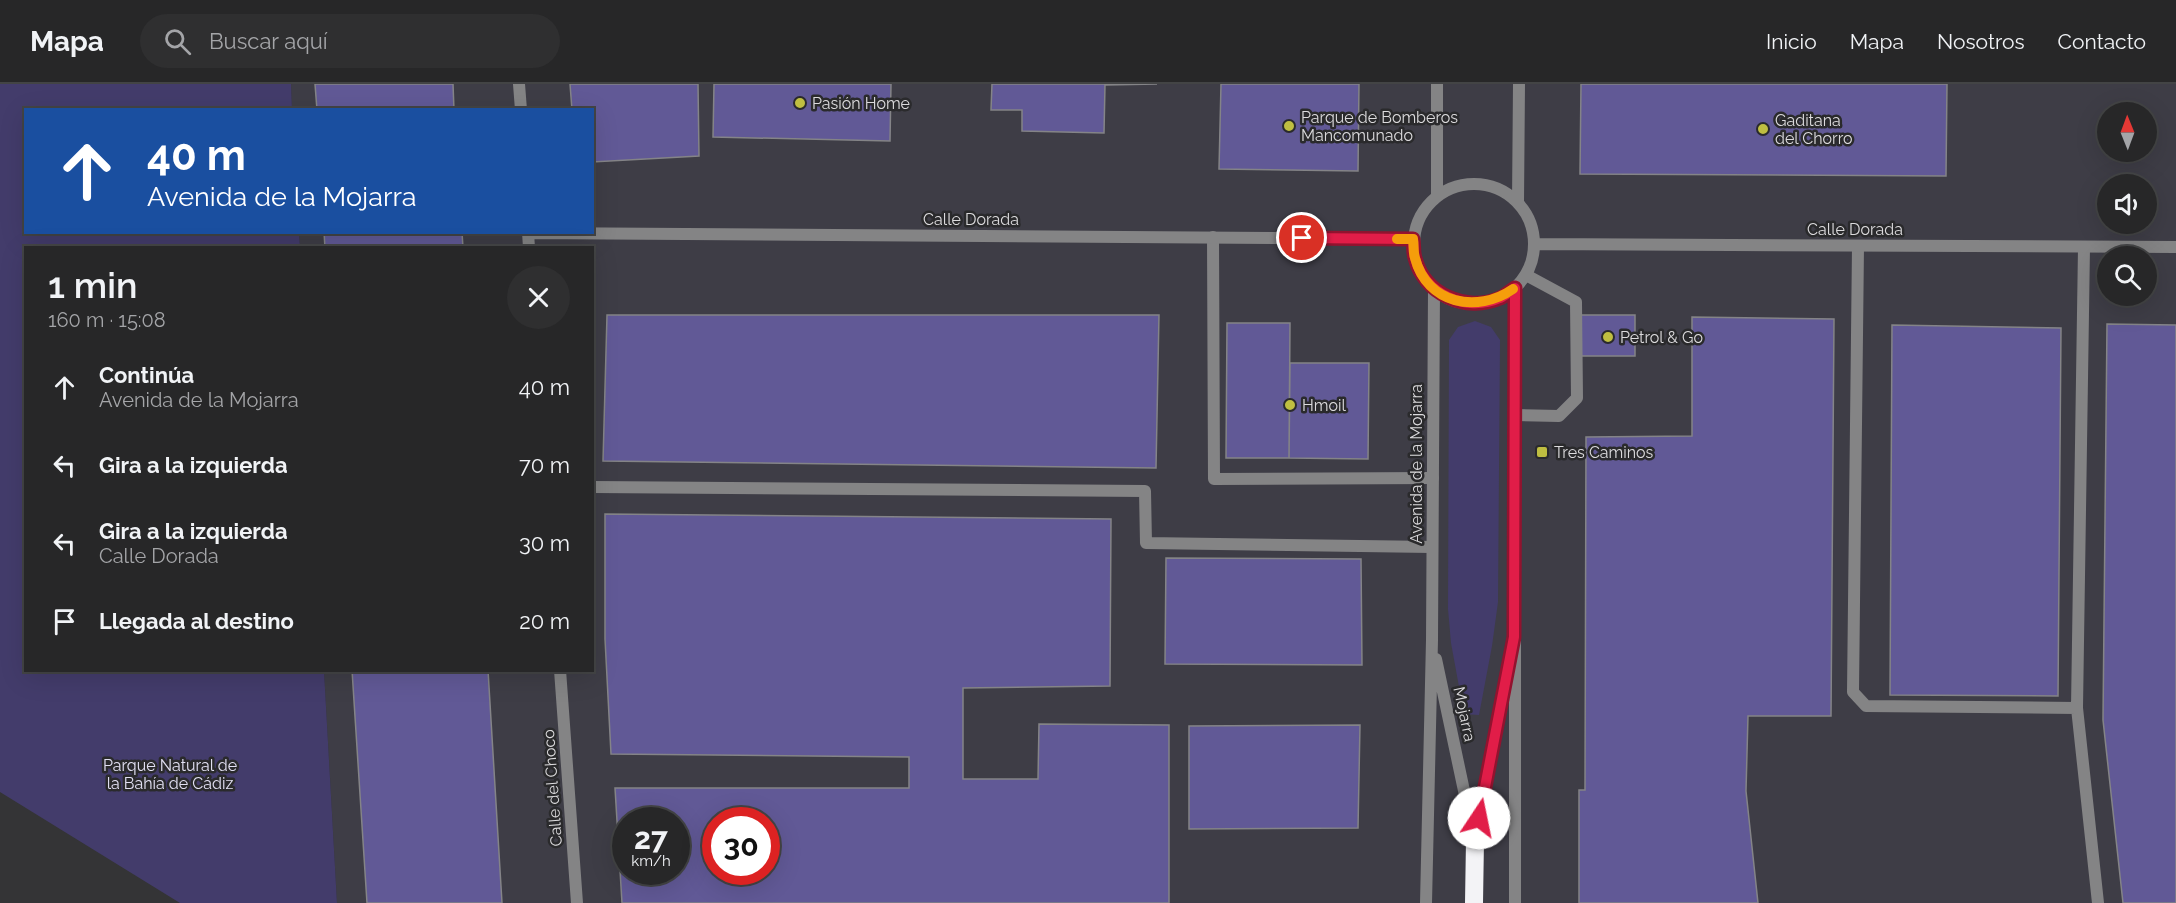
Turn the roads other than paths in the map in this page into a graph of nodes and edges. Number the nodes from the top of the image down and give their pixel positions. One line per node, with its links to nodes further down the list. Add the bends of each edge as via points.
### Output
1 (519, 84): 4 (street)
2 (1437, 84): 5 (street)
3 (1519, 84): 6 (street)
4 (521, 108)
5 (1437, 196): 6 (street, via 1470,183 1488,185); 9 (street, via 1417,222)
6 (1518, 202): 10 (street, via 1533,229)
7 (594, 233): 8 (street, Calle Dorada)
8 (1213, 237): 9 (street, Calle Dorada); 18 (street, via 1214,478)
9 (1413, 239): 16 (street, via 1414,258)
10 (1534, 244): 11 (street, Calle Dorada); 14 (street)
11 (1858, 246): 12 (street, Calle Dorada); 24 (street, via 1853,692 1866,706)
12 (2084, 247): 13 (street, Calle Dorada); 24 (street)
13 (2176, 247)
14 (1526, 275): 15 (street); 17 (street, via 1576,302 1577,398 1559,416)
15 (1515, 288): 16 (street, via 1501,298 1483,303 1449,299); 17 (street)
16 (1434, 289): 18 (street, Avenida de la Mojarra)
17 (1515, 415): 21 (street)
18 (1433, 478): 20 (street, Avenida de la Mojarra)
19 (594, 487): 20 (street, via 1145,491 1146,543)
20 (1432, 547): 22 (street, Avenida de la Mojarra)
21 (1514, 637): 25 (street, Mojarra); 29 (street)
22 (1432, 640): 25 (street, Mojarra); 27 (street)
23 (560, 672): 26 (street, Calle del Choco)
24 (2077, 708): 30 (street)
25 (1474, 840): 28 (highway)
26 (577, 903)
27 (1426, 903)
28 (1474, 903)
29 (1515, 903)
30 (2098, 903)

